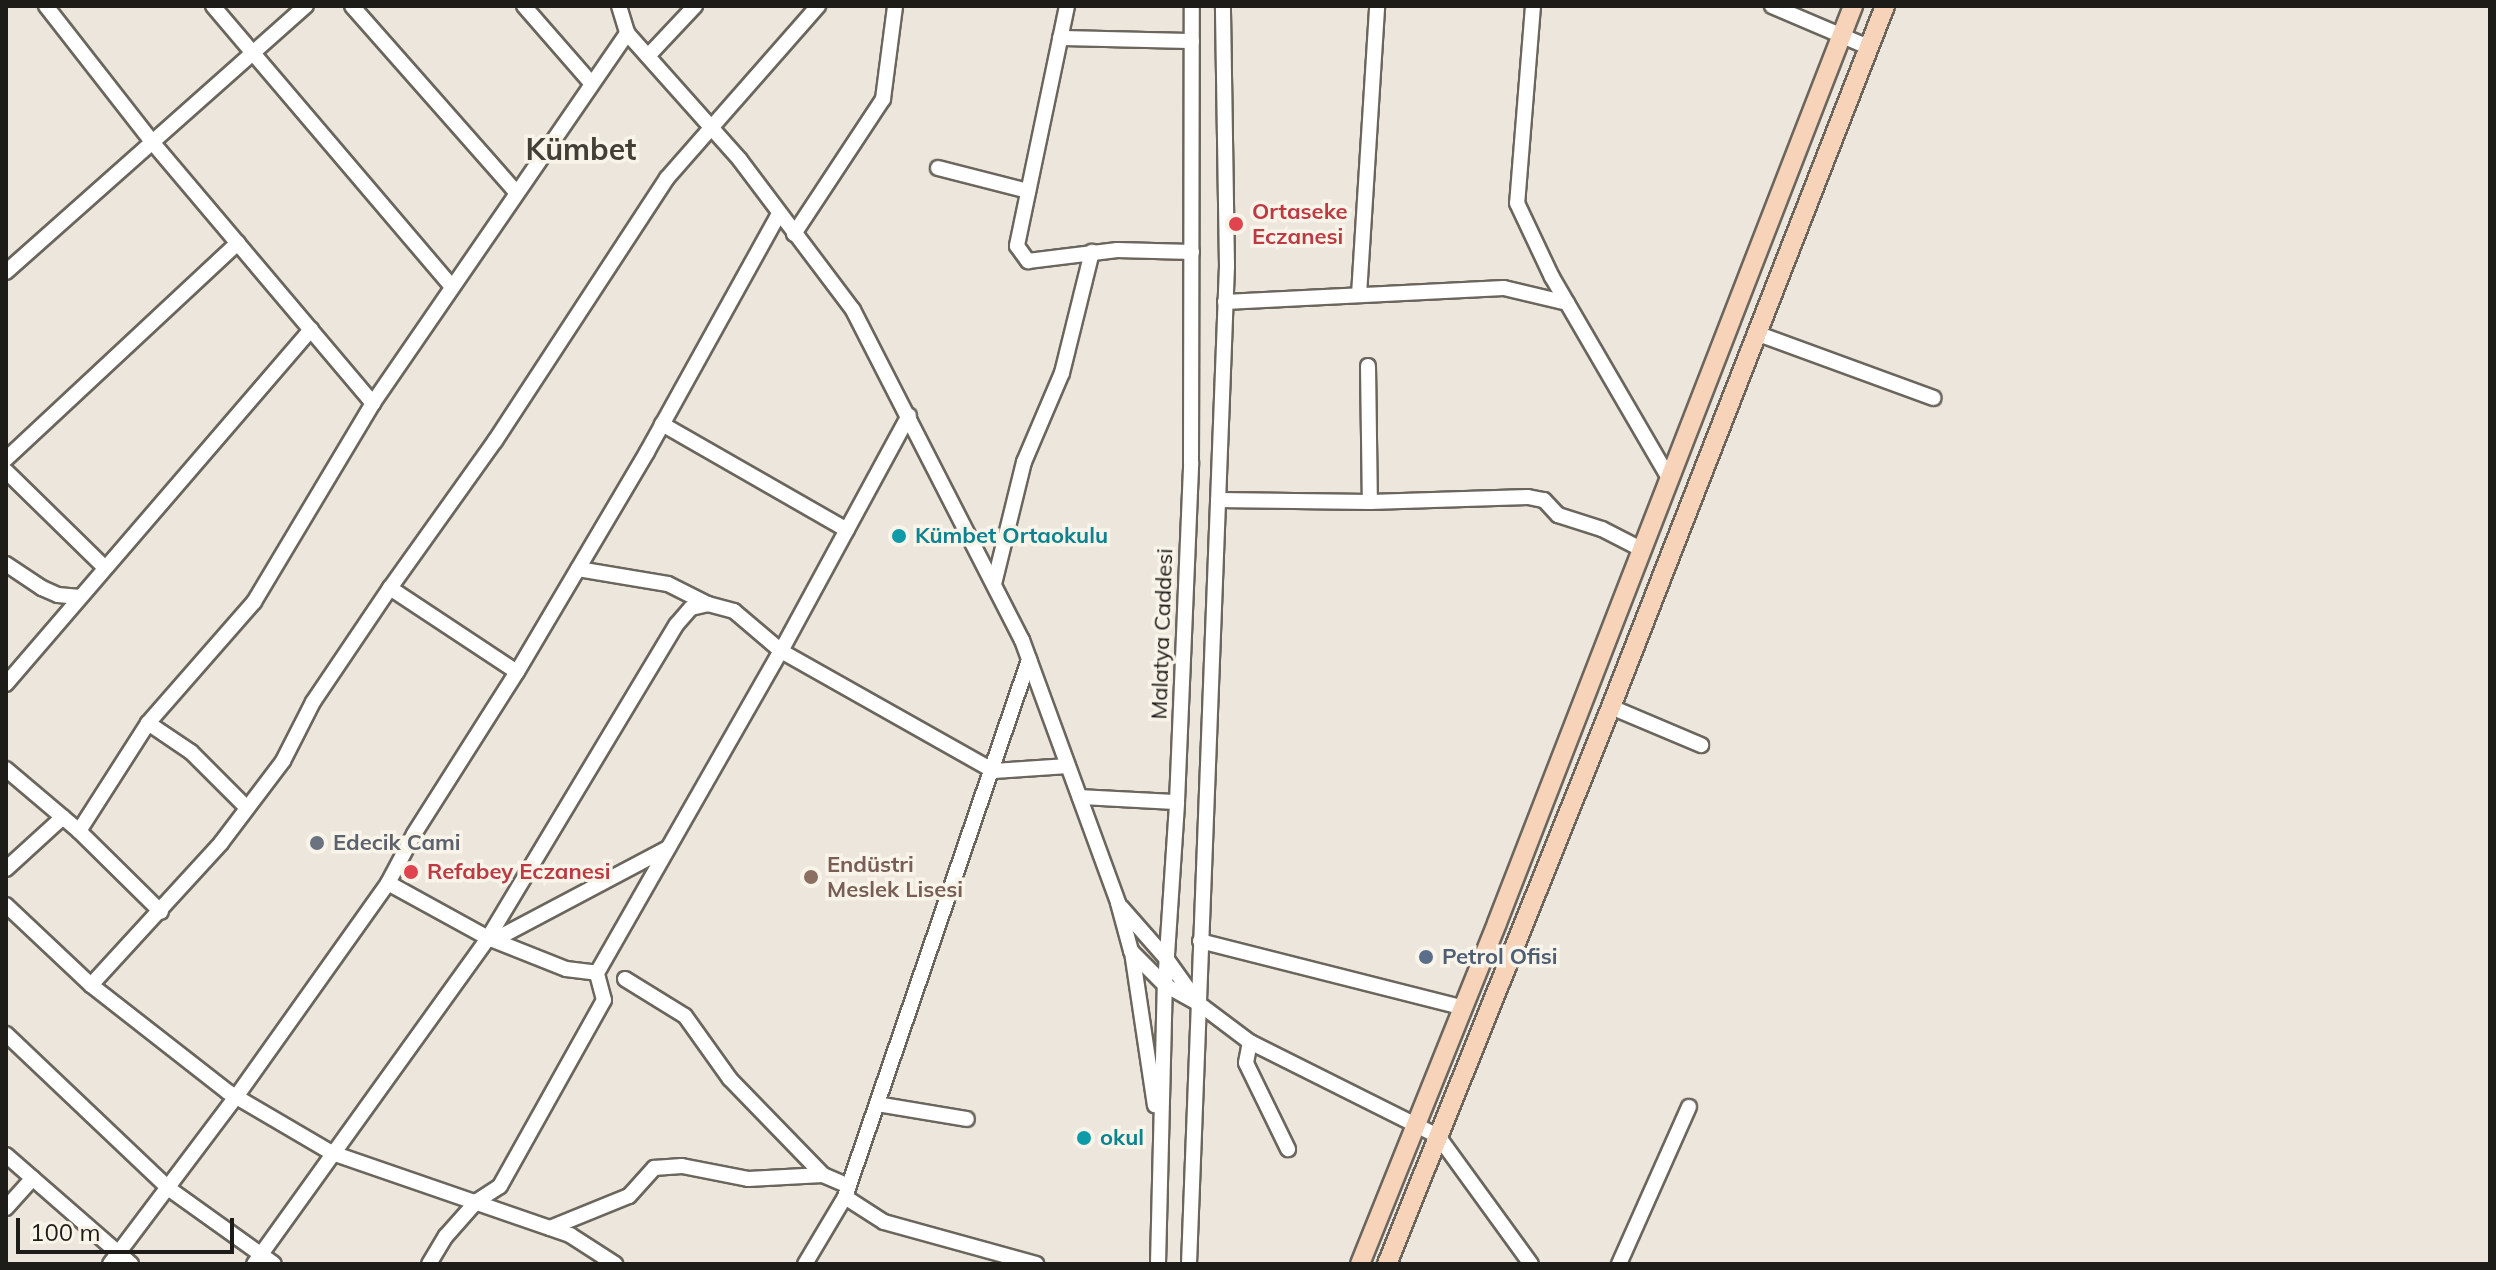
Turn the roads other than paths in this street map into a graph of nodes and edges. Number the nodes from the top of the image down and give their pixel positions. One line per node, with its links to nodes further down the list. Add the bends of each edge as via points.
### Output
1 (46, 6): 27 (street)
2 (213, 6): 23 (street)
3 (306, 6): 23 (street)
4 (352, 6): 30 (street)
5 (524, 6): 25 (street)
6 (619, 6): 18 (street)
7 (695, 6): 24 (street)
8 (818, 6): 26 (street)
9 (895, 6): 32 (street, via 883,99)
10 (1067, 6): 20 (street)
11 (1192, 6): 21 (street, Malatya Caddesi)
12 (1223, 6): 39 (street)
13 (1377, 6): 38 (street)
14 (1533, 6): 40 (street, via 1517,203)
15 (1772, 6): 19 (street)
16 (1853, 6): 19 (main road)
17 (1885, 6): 22 (main road)
18 (627, 33): 24 (street); 25 (street)
19 (1842, 33): 22 (street); 50 (main road)
20 (1060, 38): 21 (street); 29 (street)
21 (1192, 41): 35 (street, Malatya Caddesi)
22 (1868, 47): 42 (main road)
23 (252, 54): 27 (street); 37 (street)
24 (648, 56): 26 (street)
25 (592, 84): 30 (street)
26 (711, 127): 31 (street); 59 (street, via 667,178 495,441)
27 (153, 143): 33 (street); 36 (street)
28 (938, 168): 29 (street)
29 (1028, 191): 34 (street, via 1017,246 1028,261)
30 (517, 193): 37 (street)
31 (779, 214): 32 (street); 47 (street)
32 (794, 234): 46 (street, via 853,310)
33 (238, 243): 41 (street); 48 (street)
34 (1092, 252): 35 (street); 58 (street, via 1062,373 1024,462)
35 (1192, 252): 73 (street, Malatya Caddesi, via 1191,462)
36 (6, 272)
37 (452, 287): 45 (street)
38 (1359, 295): 39 (street); 40 (street, via 1504,288)
39 (1225, 302): 51 (street)
40 (1567, 303): 50 (street)
41 (311, 329): 45 (street); 56 (street)
42 (1756, 333): 44 (street); 66 (main road)
43 (1368, 366): 52 (street)
44 (1934, 398)
45 (373, 403): 67 (street, via 254,602)
46 (909, 415): 53 (street); 58 (street)
47 (662, 424): 53 (street); 57 (street)
48 (6, 459)
49 (6, 471): 56 (street)
50 (1670, 480): 54 (main road)
51 (1218, 500): 52 (street); 84 (street)
52 (1370, 502): 54 (street, via 1528,497)
53 (847, 530): 62 (street)
54 (1643, 550): 92 (main road)
55 (6, 564): 60 (street, via 50,591)
56 (104, 567): 60 (street)
57 (578, 569): 61 (street, via 668,584); 64 (street)
58 (994, 584): 63 (street)
59 (390, 588): 64 (street); 74 (street, via 313,702 283,761)
60 (80, 597): 65 (street)
61 (708, 604): 62 (street, via 734,611); 83 (street, via 691,608 677,624)
62 (781, 651): 71 (street); 77 (street)
63 (1030, 660): 69 (street); 71 (street)
64 (517, 672): 79 (street)
65 (6, 684)
66 (1611, 707): 68 (street); 100 (main road)
67 (148, 723): 74 (street, via 191,752); 76 (street)
68 (1701, 745)
69 (1068, 766): 71 (street); 72 (street)
70 (6, 769): 75 (street)
71 (994, 771): 96 (street)
72 (1080, 797): 73 (street); 80 (street)
73 (1177, 802): 86 (street, Malatya Caddesi)
74 (247, 808): 82 (street)
75 (63, 817): 76 (street); 78 (street)
76 (79, 831): 82 (street)
77 (668, 848): 83 (street); 87 (street)
78 (6, 869)
79 (388, 883): 83 (street); 95 (street)
80 (1118, 903): 85 (street); 86 (street)
81 (6, 905): 89 (street)
82 (161, 912): 89 (street)
83 (491, 939): 87 (street, via 566,969); 103 (street)
84 (1200, 941): 91 (street); 92 (street)
85 (1131, 951): 90 (street); 102 (street)
86 (1166, 958): 90 (street, Malatya Caddesi); 91 (street)
87 (597, 973): 109 (street, via 604,1000 500,1186)
88 (625, 979): 105 (street, via 685,1016 730,1079)
89 (91, 985): 95 (street)
90 (1165, 985): 91 (street); 102 (street, Malatya Caddesi)
91 (1198, 1003): 94 (street); 122 (street)
92 (1464, 1008): 99 (main road)
93 (6, 1034): 107 (street)
94 (1250, 1042): 99 (street); 101 (street, via 1246,1063)
95 (236, 1097): 103 (street); 107 (street)
96 (877, 1104): 98 (street); 108 (street)
97 (1689, 1107): 126 (street)
98 (967, 1119)
99 (1417, 1125): 100 (street); 123 (main road)
100 (1438, 1136): 124 (main road); 125 (street)
101 (1288, 1149)
102 (1161, 1152): 121 (street, Malatya Caddesi)
103 (332, 1153): 109 (street); 114 (street)
104 (6, 1155): 106 (street)
105 (823, 1175): 108 (street); 111 (street, via 748,1179 682,1166 654,1168 629,1196)
106 (33, 1178): 110 (street); 113 (street)
107 (168, 1188): 113 (street); 114 (street)
108 (847, 1192): 112 (street, via 884,1222); 119 (street)
109 (477, 1201): 111 (street); 117 (street)
110 (6, 1208)
111 (550, 1228): 118 (street)
112 (985, 1257): 120 (street)
113 (114, 1258): 115 (street)
114 (258, 1259): 116 (street)
115 (131, 1264)
116 (274, 1264)
117 (429, 1264)
118 (615, 1264)
119 (805, 1264)
120 (1036, 1264)
121 (1158, 1264)
122 (1189, 1264)
123 (1360, 1264)
124 (1387, 1264)
125 (1531, 1264)
126 (1619, 1264)

